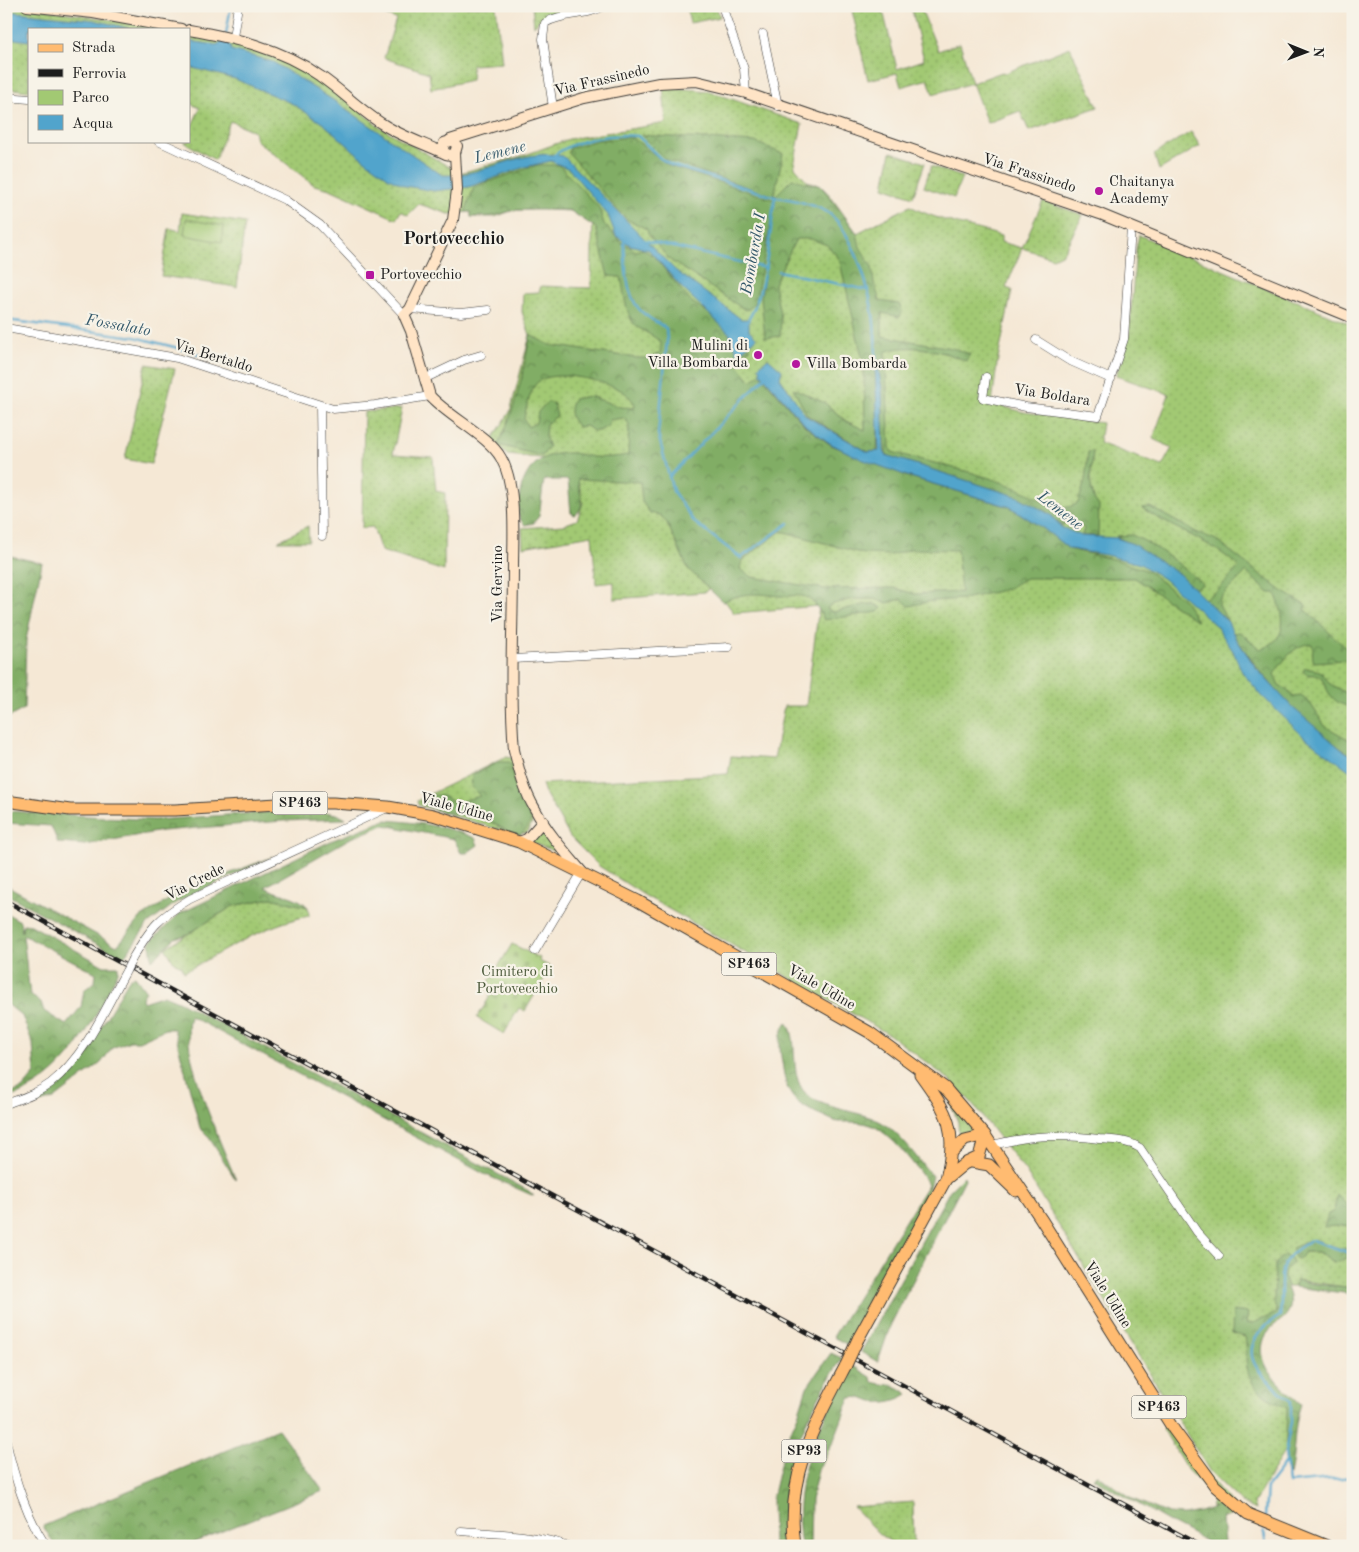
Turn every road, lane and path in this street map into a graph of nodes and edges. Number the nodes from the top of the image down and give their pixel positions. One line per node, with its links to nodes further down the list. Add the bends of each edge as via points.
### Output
1 (26, 6): 5 (street, via 93,13)
2 (238, 6): 8 (street)
3 (604, 6): 13 (street, via 545,23 543,39)
4 (722, 6): 9 (street, via 744,69)
5 (176, 28)
6 (190, 30): 8 (street)
7 (763, 34): 12 (street)
8 (227, 37): 17 (street, via 253,44 302,65 382,124)
9 (746, 93): 12 (street, Via Frassinedo); 13 (street, Via Frassinedo, via 696,81 676,80 584,98)
10 (6, 97): 11 (street)
11 (28, 100)
12 (778, 106): 19 (street, Via Frassinedo, via 1090,210)
13 (552, 108): 14 (street, Via Frassinedo)
14 (468, 135): 15 (street, Via Frassinedo); 18 (street)
15 (448, 140): 17 (street, Via Frassinedo); 18 (street, via 457,144)
16 (160, 142): 21 (street, via 285,200 320,225)
17 (427, 144): 18 (street)
18 (451, 152): 21 (street, via 457,172 453,220)
19 (1131, 227): 22 (street, Via Frassinedo); 28 (street, Via Boldara, via 1124,339)
20 (488, 310): 21 (street)
21 (407, 312): 27 (street, Via Gervino)
22 (1353, 318)
23 (6, 328): 30 (street, Via Bertaldo, via 177,358)
24 (1036, 340): 28 (street, Via Boldara, via 1068,360)
25 (481, 355): 27 (street)
26 (986, 377): 28 (street, Via Boldara, via 983,398 1026,408 1096,417)
27 (424, 379): 29 (street, Via Gervino)
28 (1112, 379)
29 (427, 397): 30 (street, Via Bertaldo, via 333,409); 33 (street, Via Gervino, via 487,443 501,457 509,477 513,542)
30 (320, 406): 31 (street)
31 (322, 536)
32 (729, 647): 33 (street)
33 (513, 659): 36 (street, Via Gervino, via 514,750 534,809)
34 (6, 800): 35 (main road, Viale Udine / SP463, via 70,810 175,810 304,803)
35 (388, 807): 37 (main road, Viale Udine / SP463, via 433,815); 41 (street, Via Crede, bridge, via 166,913 150,928 90,1037 67,1068 30,1096)
36 (543, 821): 37 (street, via 527,839); 38 (street, Via Gervino)
37 (519, 842): 38 (main road, Viale Udine / SP463)
38 (582, 872): 39 (street); 40 (main road, Viale Udine / SP463, via 638,900 869,1032)
39 (535, 950)
40 (912, 1062): 42 (main road, Viale Udine / SP463, via 945,1088); 43 (main road, SP93, via 947,1118)
41 (6, 1104)
42 (989, 1140): 43 (main road, via 965,1140); 44 (main road, SP93); 46 (main road, Viale Udine / SP463); 47 (street, via 1053,1134 1128,1141 1140,1148 1197,1232)
43 (953, 1151): 45 (main road, SP93)
44 (972, 1162): 45 (main road, SP93, via 964,1164); 46 (main road, via 989,1165)
45 (946, 1179): 53 (main road, SP93, bridge, via 858,1340 802,1456 792,1503)
46 (1041, 1219): 50 (main road, Viale Udine / SP463, via 1174,1430 1214,1486 1248,1514)
47 (1219, 1256)
48 (6, 1441): 51 (street, via 31,1522)
49 (461, 1532): 52 (street, via 528,1537)
50 (1325, 1545)
51 (46, 1546)
52 (568, 1546)
53 (795, 1546)

